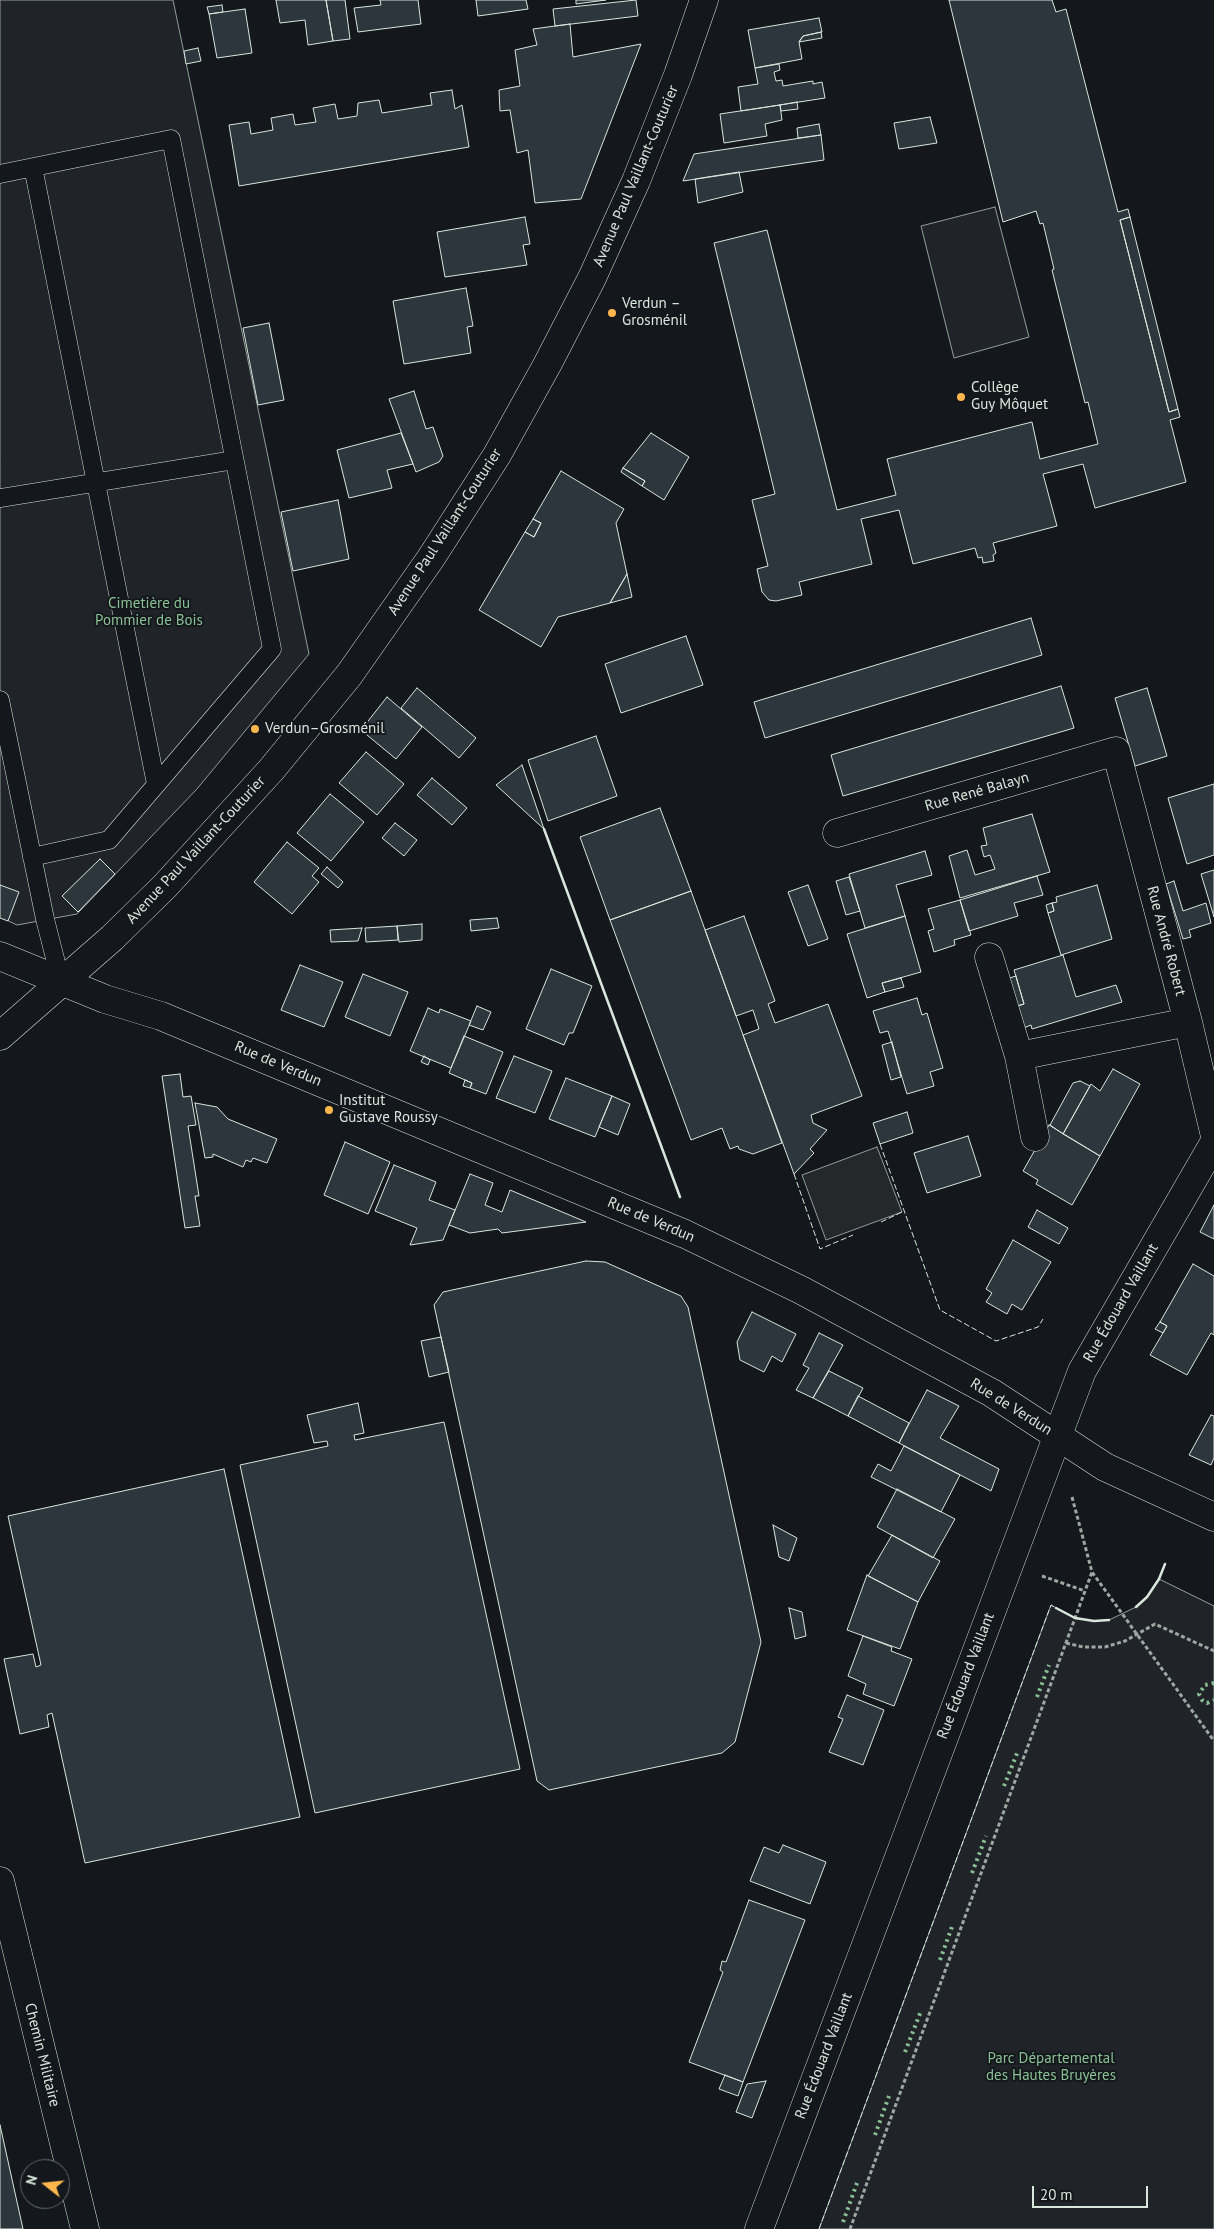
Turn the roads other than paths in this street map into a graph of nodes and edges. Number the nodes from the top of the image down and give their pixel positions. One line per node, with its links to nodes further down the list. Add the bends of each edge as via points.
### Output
1 (704, 0): 14 (street, Avenue Paul Vaillant-Couturier, via 636,181 592,278 497,454 431,558 349,674 271,770 165,886)
2 (33, 167): 3 (lane); 4 (lane, via 170,139); 5 (lane)
3 (0, 174)
4 (234, 460): 5 (lane); 9 (lane, via 272,649)
5 (96, 482): 6 (lane); 9 (lane)
6 (0, 498)
7 (0, 700): 11 (lane)
8 (1116, 751): 10 (street, Rue René Balayn); 15 (street, Rue André Robert)
9 (156, 784): 11 (lane, via 109,840)
10 (837, 833)
11 (32, 857): 14 (lane)
12 (0, 956): 14 (street, Rue de Verdun)
13 (989, 957): 17 (street)
14 (61, 982): 16 (street, Avenue Paul Vaillant-Couturier); 21 (street, Rue de Verdun, via 161,1016 685,1234 861,1322 992,1393)
15 (1188, 1022): 17 (street); 18 (street, Rue André Robert)
16 (0, 1036)
17 (1020, 1056): 19 (street)
18 (1214, 1132)
19 (1035, 1137)
20 (1214, 1143): 21 (street, Rue Édouard Vaillant, via 1082,1371)
21 (1056, 1435): 22 (street, Rue de Verdun, via 1105,1467); 25 (street, Rue Édouard Vaillant)
22 (1214, 1517)
23 (0, 1881): 24 (street, Chemin Militaire)
24 (85, 2229)
25 (759, 2229)

